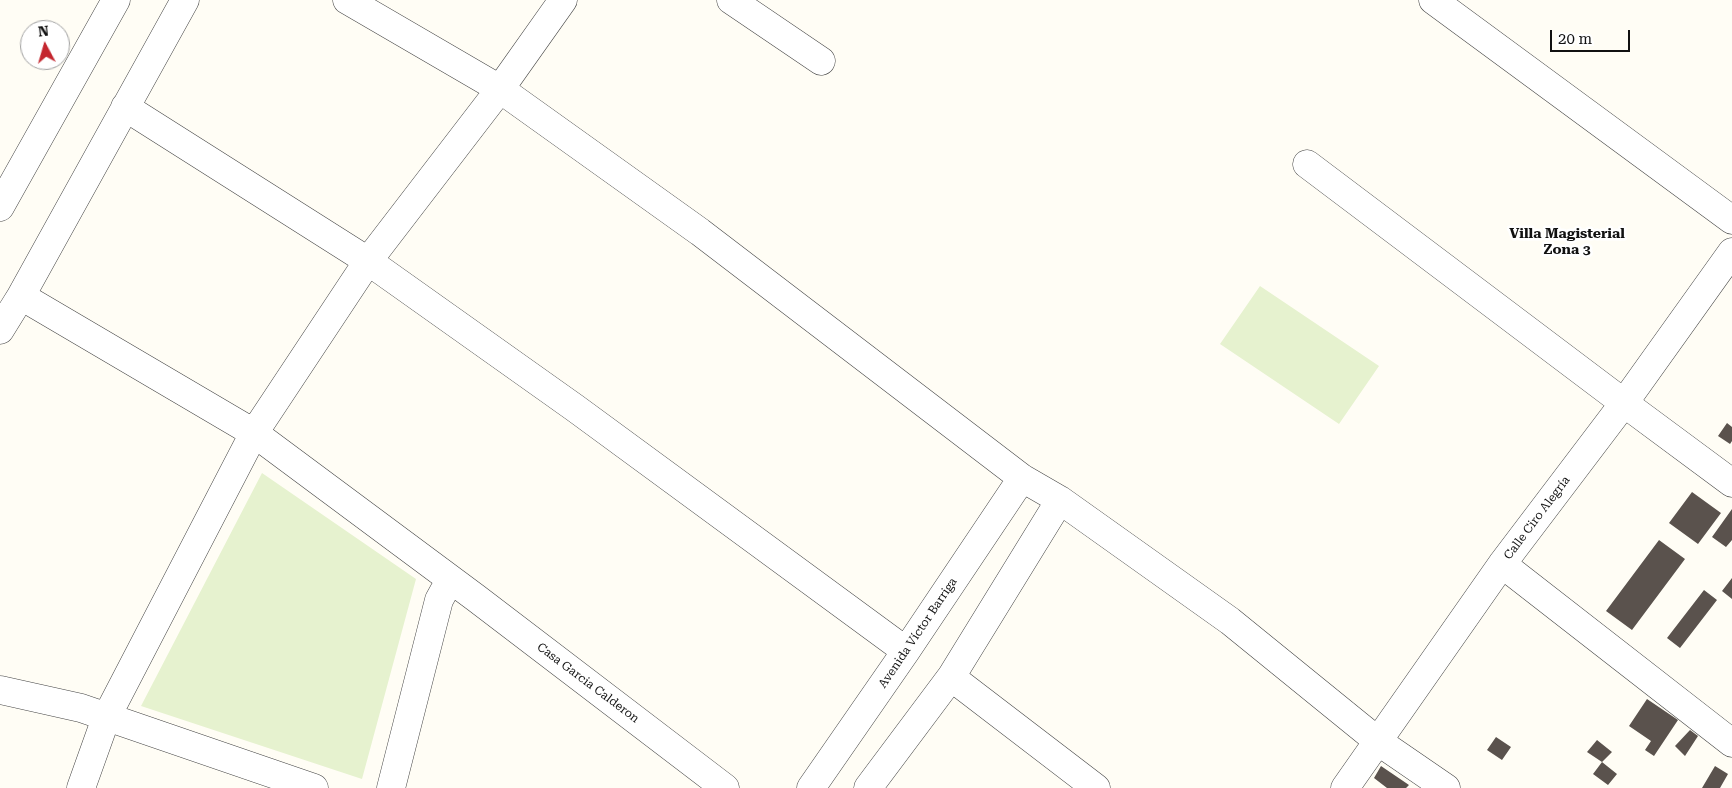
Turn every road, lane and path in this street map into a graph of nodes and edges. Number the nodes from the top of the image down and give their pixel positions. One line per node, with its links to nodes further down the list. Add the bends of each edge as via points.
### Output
1 (116, 0): 11 (street)
2 (185, 0): 9 (street)
3 (347, 0): 8 (street)
4 (563, 0): 8 (street)
5 (731, 0): 7 (street)
6 (1433, 0): 12 (street)
7 (821, 61)
8 (500, 89): 14 (street); 19 (street, via 700,232)
9 (125, 107): 14 (street); 15 (street)
10 (1307, 164): 17 (street)
11 (0, 207)
12 (1732, 220)
13 (1732, 252): 17 (street, Calle Ciro Alegría)
14 (368, 261): 18 (street); 24 (street)
15 (21, 296): 16 (street); 18 (street, Casa Garcia Calderon)
16 (0, 330)
17 (1624, 403): 20 (street); 22 (street, Calle Ciro Alegría)
18 (254, 433): 23 (street, Casa Garcia Calderon); 27 (street)
19 (1022, 478): 21 (street); 24 (street, Avenida Víctor Barriga)
20 (1732, 483)
21 (1060, 500): 25 (street); 28 (street, via 1230,621)
22 (1502, 564): 28 (street, Calle Ciro Alegría); 29 (street)
23 (450, 580): 32 (street, via 439,600); 33 (street, Casa Garcia Calderon)
24 (906, 651): 34 (street, Avenida Víctor Barriga)
25 (951, 677): 35 (street); 36 (street)
26 (0, 690): 27 (street, via 81,708)
27 (106, 718): 30 (street); 31 (street)
28 (1379, 742): 37 (street, Calle Ciro Alegría); 38 (street)
29 (1732, 743)
30 (81, 788)
31 (314, 788)
32 (391, 788)
33 (725, 788)
34 (811, 788)
35 (868, 788)
36 (1096, 788)
37 (1346, 788)
38 (1446, 788)

